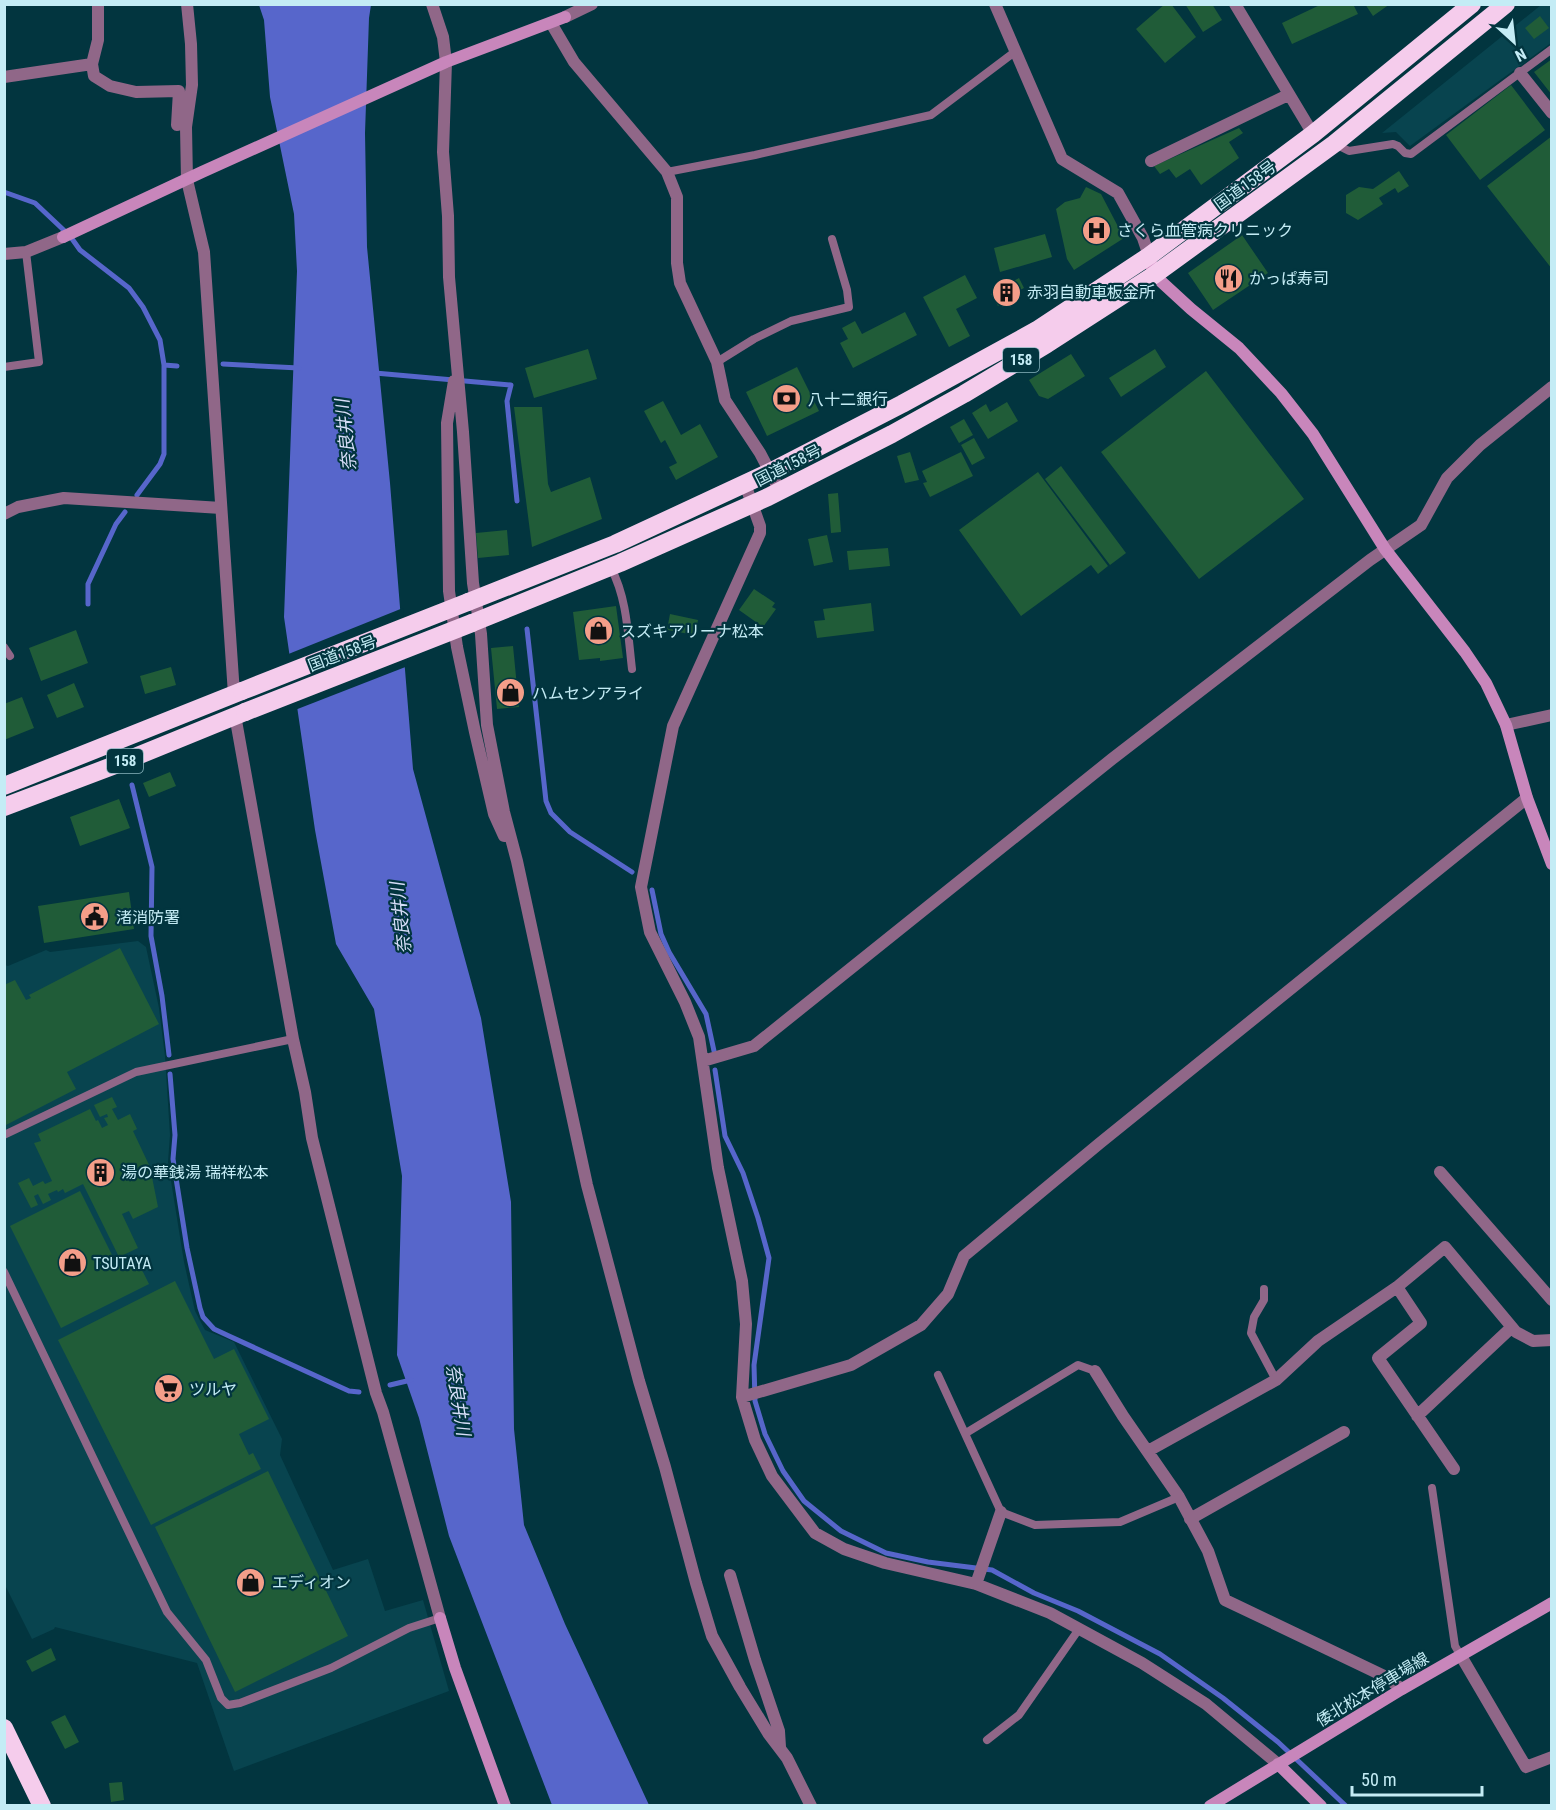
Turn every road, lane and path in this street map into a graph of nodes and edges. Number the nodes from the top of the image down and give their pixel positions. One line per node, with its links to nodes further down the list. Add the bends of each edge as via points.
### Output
1 (98, 4): 13 (street, via 98,40)
2 (187, 4): 18 (street, via 192,85)
3 (432, 4): 12 (street)
4 (592, 4): 9 (street)
5 (995, 4): 11 (street)
6 (1234, 4): 16 (street)
7 (1472, 4): 19 (highway, 国道158号 / 158)
8 (1506, 4): 20 (highway, 国道158号 / 158)
9 (551, 23): 12 (street); 22 (street, via 574,62)
10 (1551, 50): 14 (lane)
11 (1016, 51): 22 (lane, via 931,115); 27 (street, via 1062,159 1118,193)
12 (446, 62): 23 (street); 29 (street, via 443,152)
13 (92, 64): 15 (street); 18 (street, via 94,76 110,86 136,92 179,91)
14 (1520, 73): 17 (street); 20 (lane, via 1411,154 1393,144 1349,151)
15 (4, 77)
16 (1288, 95): 19 (street); 21 (street)
17 (1551, 113)
18 (182, 126): 23 (street)
19 (1313, 134): 27 (highway, 国道158号 / 158)
20 (1334, 144): 28 (highway, 国道158号 / 158)
21 (1151, 161)
22 (667, 172): 30 (street, via 677,197 680,283)
23 (187, 180): 25 (street); 37 (street, via 204,252)
24 (832, 238): 30 (lane, via 849,307 791,321)
25 (26, 252): 26 (street); 31 (lane, via 39,362)
26 (4, 254)
27 (1149, 256): 28 (street); 33 (highway, 国道158号 / 158, via 1037,330)
28 (1154, 275): 35 (highway, 国道158号 / 158, via 964,394); 39 (street, via 1239,348 1281,393 1313,434)
29 (457, 362): 41 (street); 53 (street, via 447,423 449,591 457,647 494,814)
30 (717, 362): 33 (street, via 725,400)
31 (4, 367)
32 (1551, 387): 39 (street, via 1480,445 1447,478 1421,525)
33 (770, 472): 34 (highway, 国道158号 / 158); 35 (street)
34 (745, 484): 36 (street); 41 (highway, 国道158号 / 158, via 615,544)
35 (780, 491): 36 (highway, 国道158号 / 158)
36 (753, 504): 40 (highway, 国道158号 / 158); 56 (street, via 760,533 673,726 641,887 650,932 685,1002 699,1037)
37 (221, 508): 38 (street, via 64,498 18,507); 46 (street)
38 (4, 514)
39 (1385, 549): 49 (street, via 1465,652 1486,683); 56 (street, via 1112,759 754,1046)
40 (610, 566): 42 (highway, 国道158号 / 158); 45 (lane, via 624,603)
41 (472, 601): 42 (street); 46 (highway, 国道158号 / 158, bridge)
42 (475, 622): 47 (highway, 国道158号 / 158, bridge); 53 (street, via 487,725)
43 (4, 647): 44 (lane)
44 (10, 656)
45 (632, 669)
46 (238, 693): 50 (highway, 国道158号 / 158)
47 (240, 714): 52 (highway, 国道158号 / 158); 55 (street)
48 (1551, 715): 49 (street)
49 (1506, 725): 51 (street)
50 (4, 786)
51 (1527, 798): 54 (street); 68 (street, via 964,1256 948,1294 921,1325 851,1365)
52 (4, 807)
53 (517, 861): 87 (street, via 587,1185 696,1584 712,1636)
54 (1551, 864)
55 (292, 1039): 57 (lane, via 136,1072); 81 (street, via 312,1138 376,1393)
56 (703, 1061): 68 (street, via 717,1168 742,1281 746,1324)
57 (4, 1136)
58 (1440, 1172): 62 (street)
59 (4, 1272): 81 (lane, via 167,1612 206,1660 221,1698 228,1705 331,1668 409,1628)
60 (1396, 1287): 63 (street, via 1445,1247); 67 (street, via 1318,1341); 69 (street, via 1421,1323 1378,1358)
61 (1264, 1289): 67 (lane, via 1264,1300 1254,1317 1251,1333)
62 (1551, 1300)
63 (1512, 1327): 64 (street, via 1533,1341); 69 (street)
64 (1551, 1340)
65 (1095, 1371): 71 (lane, via 1078,1365); 72 (street)
66 (938, 1375): 71 (lane)
67 (1276, 1380): 72 (street)
68 (742, 1397): 79 (street, via 755,1440 772,1476 815,1533 844,1549 885,1563)
69 (1417, 1416): 73 (street)
70 (1344, 1432): 77 (street)
71 (966, 1433): 76 (lane)
72 (1148, 1450): 75 (street)
73 (1454, 1469)
74 (1432, 1488): 83 (lane, via 1455,1646)
75 (1179, 1497): 76 (lane, via 1120,1522 1035,1525); 77 (street)
76 (1001, 1512): 79 (street)
77 (1190, 1519): 84 (street, via 1208,1551 1225,1600 1384,1676)
78 (730, 1575): 87 (street, via 779,1731)
79 (976, 1584): 82 (street, via 1050,1613)
80 (1551, 1603): 83 (street, 倭北松本停車場線)
81 (440, 1618): 91 (street)
82 (1079, 1629): 86 (lane, via 1019,1715); 89 (street, via 1206,1704)
83 (1461, 1656): 84 (street, 倭北松本停車場線); 88 (street, via 1526,1767)
84 (1402, 1689): 89 (street, 倭北松本停車場線)
85 (4, 1728): 90 (highway)
86 (987, 1740)
87 (780, 1747): 92 (street)
88 (1551, 1757)
89 (1282, 1762): 93 (street, 倭北松本停車場線); 94 (street)
90 (36, 1804)
91 (506, 1806)
92 (811, 1806)
93 (1210, 1806)
94 (1321, 1806)

